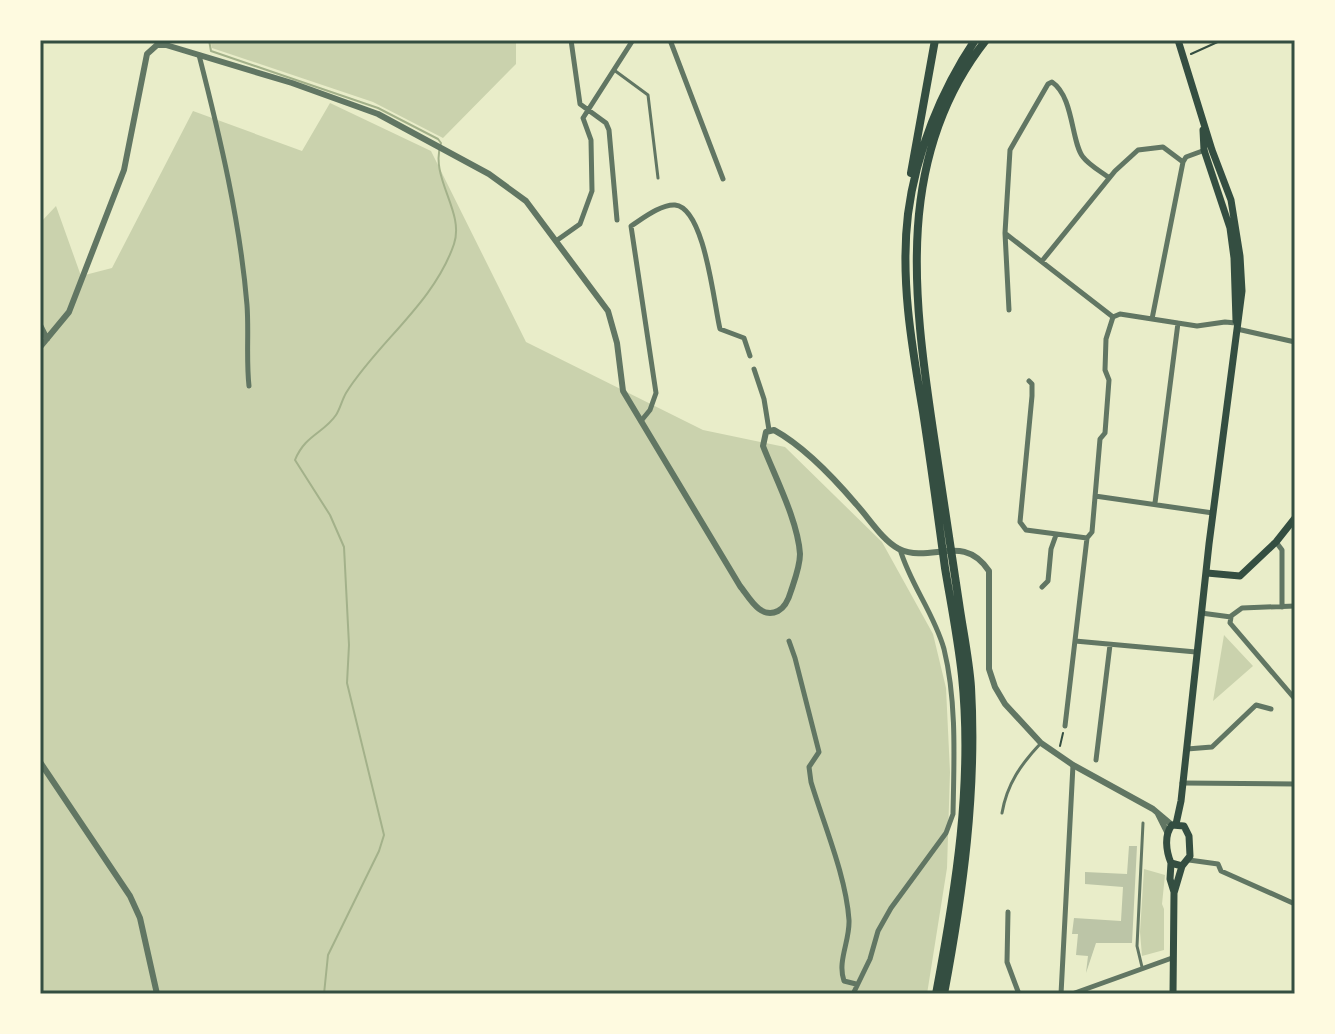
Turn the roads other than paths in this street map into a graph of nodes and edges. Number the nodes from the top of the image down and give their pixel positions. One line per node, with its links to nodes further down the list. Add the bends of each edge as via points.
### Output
1 (571, 40): 13 (street, via 580,104)
2 (626, 40): 10 (street)
3 (633, 40): 10 (street)
4 (670, 40): 18 (street)
5 (935, 40): 19 (highway)
6 (975, 40): 19 (highway, via 942,97 926,138)
7 (986, 40): 43 (highway, via 960,79 934,139 915,241 918,316)
8 (1178, 40): 14 (main road)
9 (157, 42): 11 (street); 30 (street, via 147,54 115,193 69,312)
10 (627, 49): 12 (street)
11 (199, 55): 22 (street, via 366,109 435,144 526,201); 36 (street, via 238,241)
12 (614, 70): 13 (street); 17 (lane, via 648,95)
13 (587, 110): 20 (street, via 609,130); 22 (street, via 583,118 591,140 592,191 580,224)
14 (1208, 150): 15 (street); 29 (main road, via 1231,200 1236,228 1242,291)
15 (1183, 162): 16 (street, via 1163,147 1138,150); 26 (street)
16 (1108, 177): 21 (street, via 1082,156 1058,86 1048,84 1010,150); 23 (street)
17 (658, 178)
18 (723, 179)
19 (908, 212): 43 (highway, via 904,264 909,315)
20 (617, 220)
21 (1005, 233): 23 (street); 24 (street)
22 (556, 241): 37 (street, via 608,311 623,391)
23 (1042, 261): 25 (street)
24 (1009, 310)
25 (1113, 317): 26 (street); 39 (street, via 1106,339 1109,380)
26 (1152, 319): 27 (street)
27 (1178, 323): 29 (street); 40 (street)
28 (40, 325): 30 (street)
29 (1236, 326): 31 (street); 41 (main road)
30 (47, 339): 32 (street)
31 (1295, 342)
32 (40, 347)
33 (750, 356): 37 (street, via 744,338 720,329 705,248 687,210 670,205 631,226 656,393)
34 (754, 369): 38 (street)
35 (1029, 381): 44 (street, via 1020,522 1026,530)
36 (249, 386)
37 (641, 421): 38 (street, via 740,586 765,613 781,610 788,600 800,554 763,446)
38 (769, 430): 47 (street, via 836,480)
39 (1095, 496): 40 (street); 45 (street)
40 (1155, 503): 41 (street)
41 (1213, 513): 49 (main road)
42 (1295, 518): 46 (main road)
43 (943, 524): 48 (highway)
44 (1056, 535): 45 (street); 50 (street, via 1048,581)
45 (1087, 538): 56 (street)
46 (1276, 542): 49 (main road, via 1240,576); 52 (street, via 1282,550)
47 (900, 549): 62 (street, via 970,551 982,560 989,571 989,669 1005,704); 80 (street, via 944,649 951,689 953,814 939,844 891,908)
48 (950, 569): 83 (highway, via 962,675 965,793); 84 (highway, via 971,686 972,795)
49 (1207, 573): 53 (main road)
50 (1042, 587)
51 (1295, 606): 52 (street)
52 (1282, 607): 54 (street, via 1242,608)
53 (1201, 613): 54 (street); 58 (main road)
54 (1230, 620): 59 (street)
55 (789, 641): 80 (street, via 819,752 809,767 811,782 845,893 849,922 840,969 844,981)
56 (1075, 641): 57 (street); 61 (street)
57 (1110, 645): 58 (street); 64 (street)
58 (1196, 652): 63 (main road)
59 (1295, 699)
60 (1271, 709): 63 (street, via 1256,705 1212,747)
61 (1065, 726)
62 (1041, 743): 66 (street); 69 (lane, via 1013,777)
63 (1186, 749): 67 (main road)
64 (1096, 760)
65 (40, 762): 81 (street, via 130,896)
66 (1073, 765): 71 (street); 86 (street)
67 (1182, 783): 68 (street); 71 (main road)
68 (1295, 784)
69 (1002, 813)
70 (1143, 823): 79 (lane, via 1137,946)
71 (1175, 827): 72 (main road, via 1189,836); 73 (main road)
72 (1189, 860): 74 (main road); 76 (street, via 1218,864 1221,871)
73 (1171, 863): 74 (main road); 75 (main road)
74 (1182, 866): 75 (main road)
75 (1174, 893): 78 (main road)
76 (1295, 904)
77 (1008, 912): 85 (street, via 1007,962)
78 (1172, 958): 79 (street); 88 (main road)
79 (1142, 967): 87 (street)
80 (856, 984): 82 (street)
81 (157, 994)
82 (853, 994)
83 (936, 994)
84 (944, 994)
85 (1019, 994)
86 (1061, 994)
87 (1072, 994)
88 (1173, 994)

